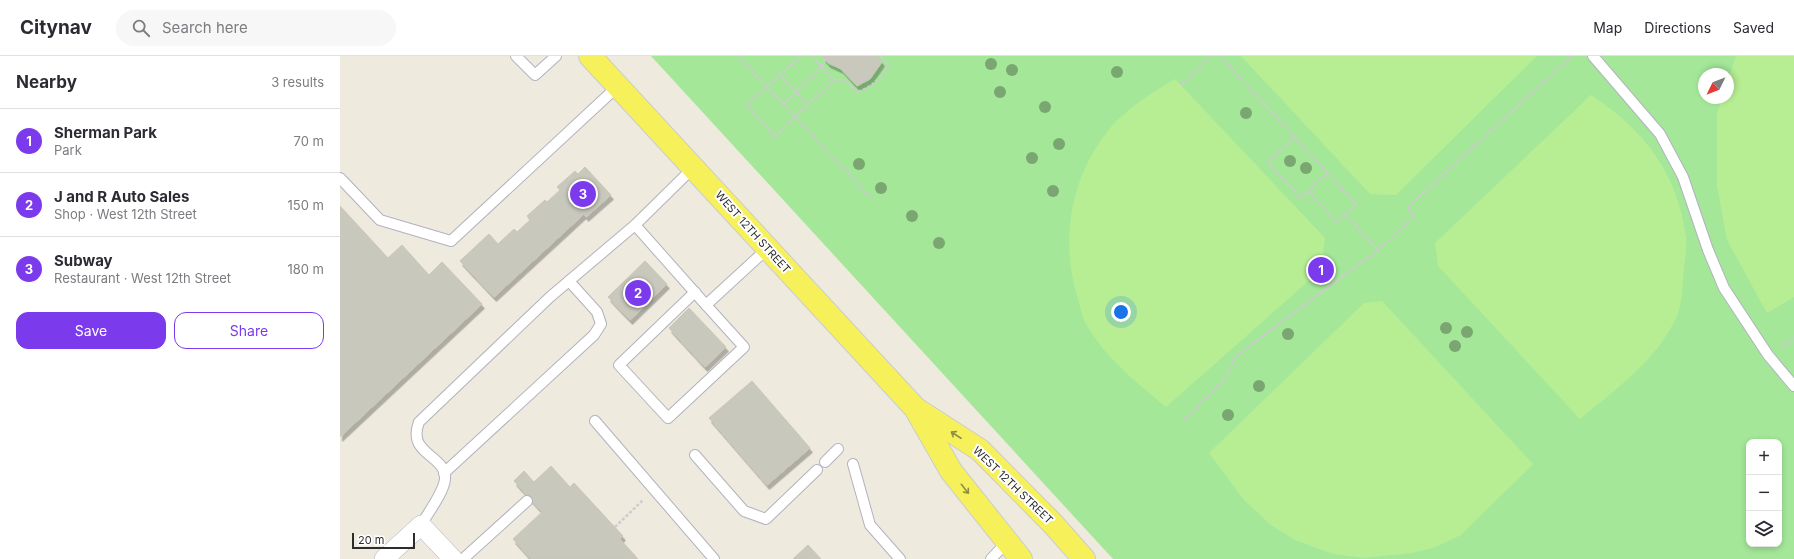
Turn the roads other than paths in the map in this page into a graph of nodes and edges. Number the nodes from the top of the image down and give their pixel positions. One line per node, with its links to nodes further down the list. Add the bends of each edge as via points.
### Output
1 (516, 56): 2 (lane, via 535,76)
2 (556, 56)
3 (590, 56): 5 (main road, WEST 12TH STREET)
4 (1594, 56): 13 (lane, via 1660,134 1683,177 1724,288 1768,355)
5 (618, 86): 6 (main road, WEST 12TH STREET); 7 (lane, via 451,241 380,220)
6 (694, 167): 8 (lane); 9 (main road, WEST 12TH STREET)
7 (340, 178)
8 (635, 225): 10 (lane); 11 (lane)
9 (768, 248): 12 (lane); 14 (main road, WEST 12TH STREET)
10 (569, 281): 19 (lane, via 419,422 415,432 418,442 442,467); 19 (lane, via 597,312 601,324 594,335)
11 (695, 292): 12 (lane); 12 (lane, via 619,365 668,418 744,346)
12 (706, 305)
13 (1794, 386)
14 (915, 408): 22 (main road, WEST 12TH STREET, one-way to 22, via 951,471); 30 (main road, WEST 12TH STREET, one-way to 14, via 980,450)
15 (595, 421): 26 (lane)
16 (838, 449): 17 (lane, via 766,519 744,510)
17 (695, 455)
18 (853, 464): 27 (lane, via 870,525)
19 (444, 473): 21 (lane, via 444,486)
20 (527, 501): 25 (lane)
21 (420, 525): 23 (street); 24 (street)
22 (1007, 542): 28 (lane); 29 (main road, WEST 12TH STREET)
23 (384, 559)
24 (453, 559)
25 (463, 559)
26 (714, 559)
27 (900, 559)
28 (991, 559)
29 (1021, 559)
30 (1084, 559)

